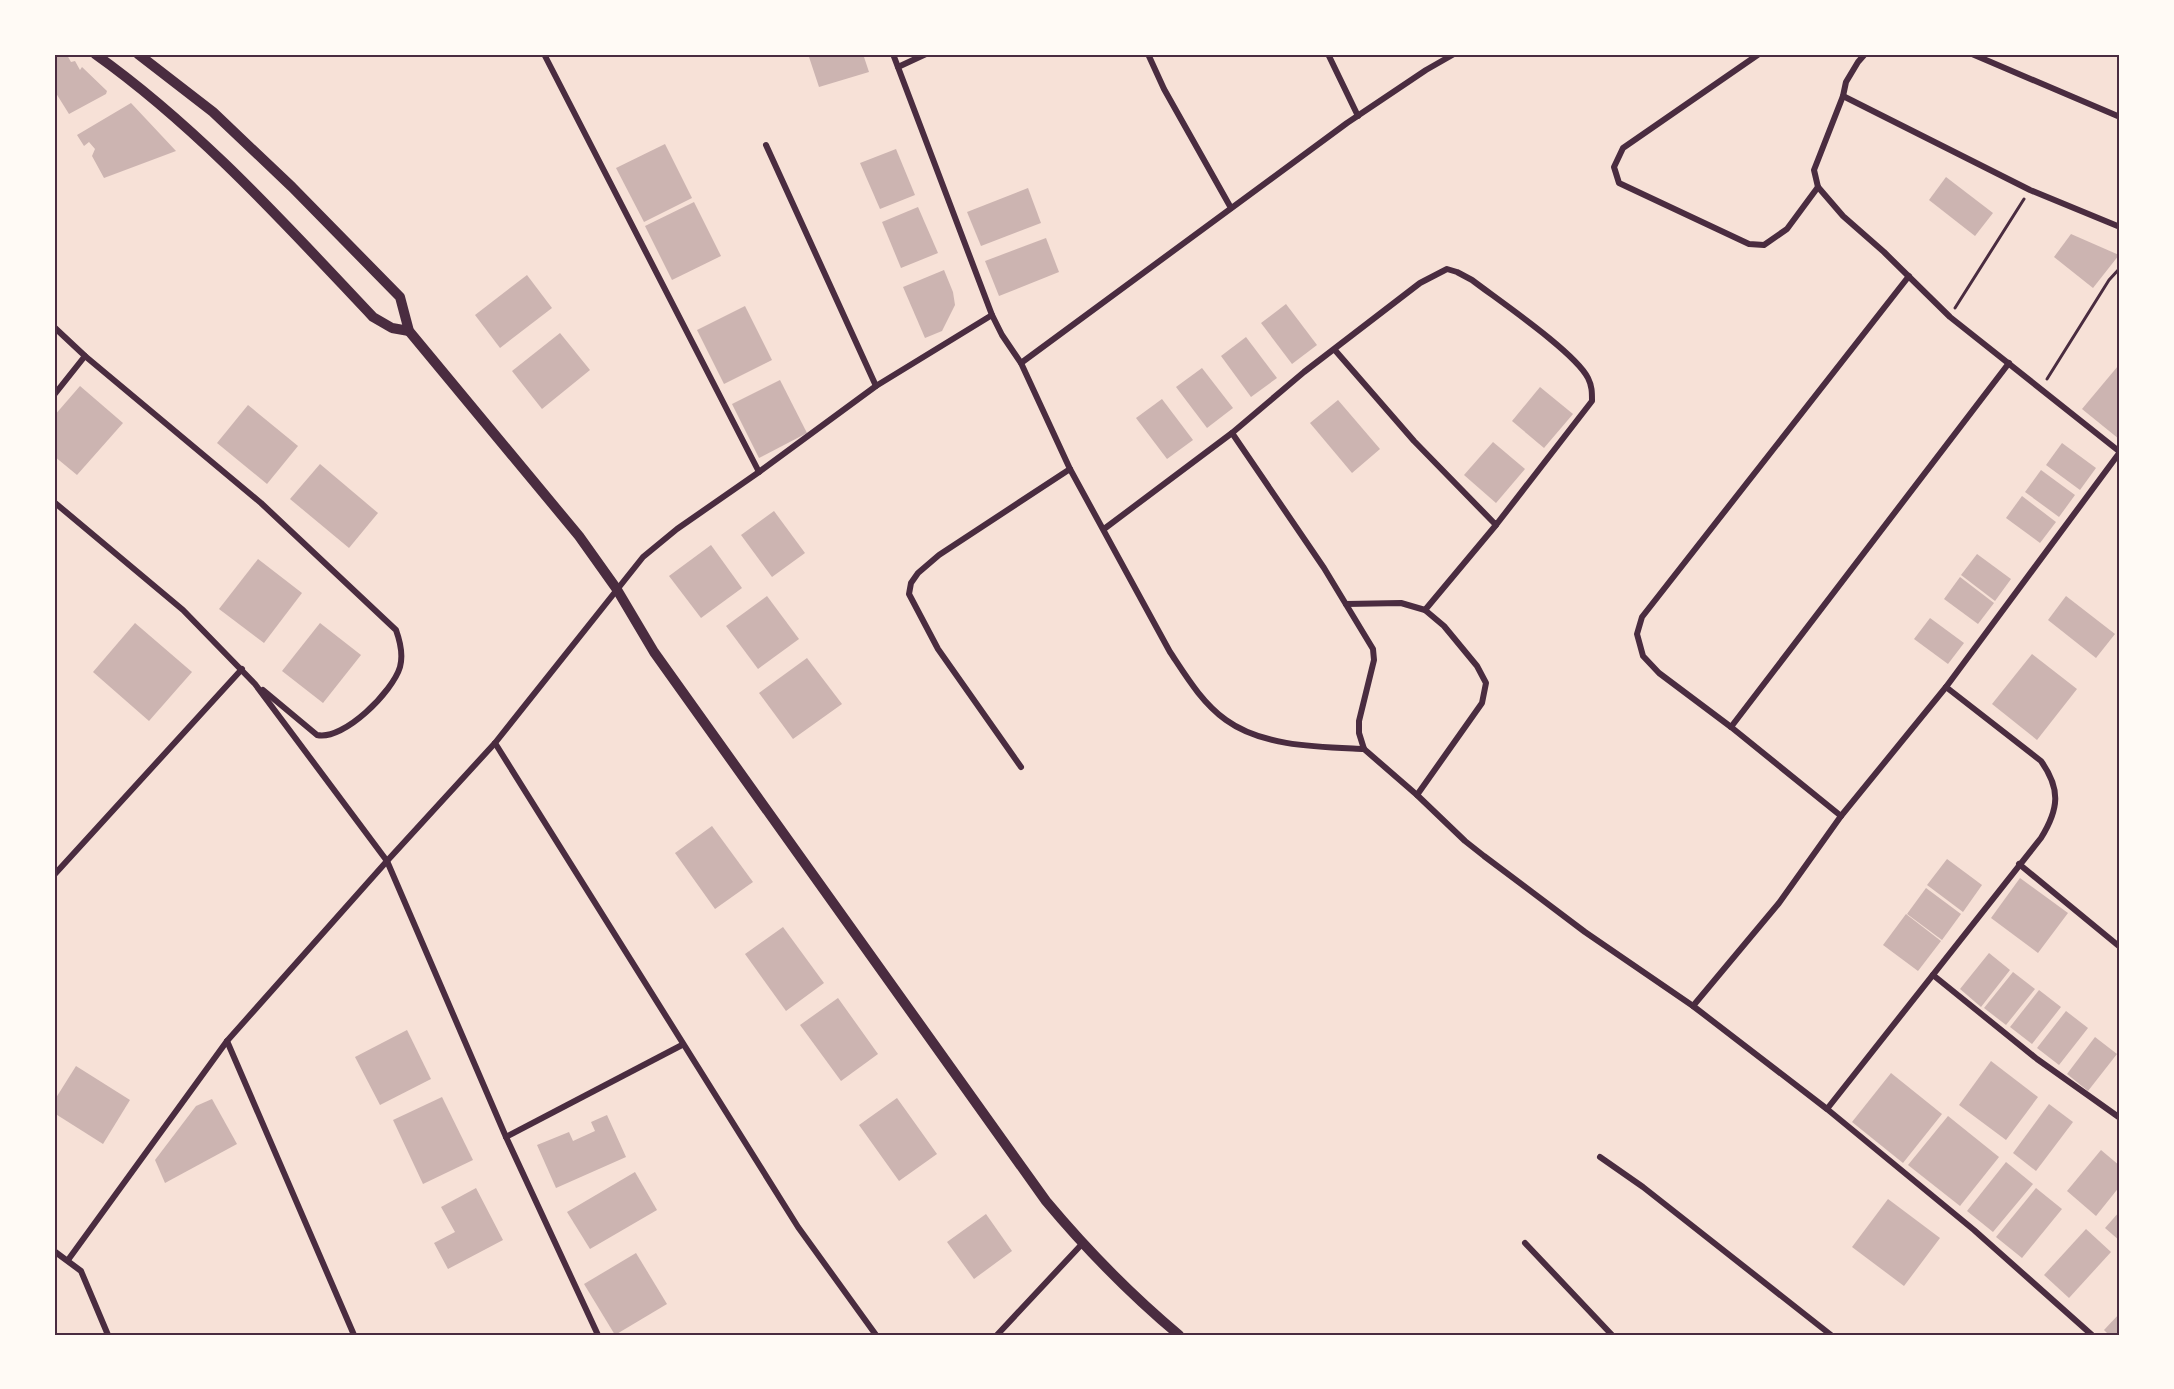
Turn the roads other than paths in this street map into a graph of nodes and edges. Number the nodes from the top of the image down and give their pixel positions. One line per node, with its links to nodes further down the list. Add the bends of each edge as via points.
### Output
1 (95, 54): 23 (street, via 176,119 373,317 392,328)
2 (138, 54): 23 (street, via 213,112 400,297)
3 (544, 54): 33 (street)
4 (893, 54): 12 (street)
5 (926, 54): 12 (street)
6 (1148, 54): 18 (street)
7 (1328, 54): 14 (street)
8 (1454, 54): 14 (street)
9 (1759, 54): 17 (street, via 1623,148 1614,167 1619,183 1749,244 1764,245 1787,229)
10 (1865, 54): 13 (street, via 1846,82)
11 (1972, 54): 15 (street)
12 (898, 67): 21 (street)
13 (1843, 96): 17 (street, via 1814,170); 19 (street, via 2030,190)
14 (1358, 116): 18 (street)
15 (2120, 117)
16 (766, 145): 28 (street)
17 (1818, 187): 20 (street, via 1843,216)
18 (1231, 208): 26 (street)
19 (2120, 227)
20 (1909, 276): 27 (street, via 1950,317); 43 (street, via 1642,617 1637,634 1643,656 1659,674)
21 (992, 315): 26 (street); 28 (street)
22 (54, 327): 25 (street)
23 (409, 331): 37 (street, via 579,536)
24 (1334, 349): 30 (street); 35 (street, via 1414,441); 35 (street, via 1420,283 1447,269 1472,280 1575,362 1587,376 1593,390 1592,401)
25 (85, 356): 29 (street); 41 (street, via 261,503 396,630 401,651 397,675 360,718 331,734 317,735)
26 (1021, 363): 32 (street)
27 (2009, 363): 31 (street); 43 (street)
28 (876, 386): 33 (street)
29 (54, 395)
30 (1232, 433): 36 (street); 38 (street)
31 (2120, 452): 42 (street)
32 (1070, 469): 36 (street); 46 (street, via 927,564 911,583 909,594 938,649)
33 (759, 472): 37 (street, via 659,542)
34 (54, 502): 40 (street, via 183,610)
35 (1496, 525): 39 (street)
36 (1104, 529): 45 (street, via 1170,652 1205,701 1226,721 1254,734 1301,746)
37 (616, 588): 44 (street); 62 (street, via 668,671 1011,1154)
38 (1346, 604): 39 (street, via 1401,603); 45 (street, via 1373,649 1374,660 1359,721)
39 (1425, 610): 47 (street, via 1478,666 1486,683 1482,703)
40 (242, 669): 41 (street); 51 (street)
41 (255, 684): 49 (street)
42 (1946, 687): 48 (street); 50 (street, via 2041,761 2052,776 2054,813 2041,838)
43 (1731, 728): 48 (street)
44 (495, 743): 49 (street); 56 (street)
45 (1364, 749): 47 (street)
46 (1021, 767)
47 (1417, 795): 54 (street, via 1484,856)
48 (1841, 816): 54 (street, via 1779,903)
49 (387, 861): 55 (street); 59 (street)
50 (2019, 864): 52 (street); 53 (street)
51 (54, 875)
52 (2120, 947)
53 (1933, 975): 57 (street); 58 (street, via 2037,1059)
54 (1693, 1006): 57 (street)
55 (227, 1041): 64 (street); 67 (street)
56 (682, 1045): 59 (street); 69 (street, via 798,1227)
57 (1827, 1109): 65 (street)
58 (2120, 1118)
59 (506, 1137): 68 (street)
60 (1600, 1157): 73 (street)
61 (1525, 1243): 72 (street)
62 (1082, 1244): 70 (street); 71 (street, via 1119,1283)
63 (54, 1251): 64 (street)
64 (68, 1260): 66 (street, via 83,1276)
65 (2086, 1329): 74 (street); 75 (street)
66 (108, 1335)
67 (354, 1335)
68 (598, 1335)
69 (876, 1335)
70 (997, 1335)
71 (1179, 1335)
72 (1611, 1335)
73 (1831, 1335)
74 (2079, 1335)
75 (2092, 1335)

